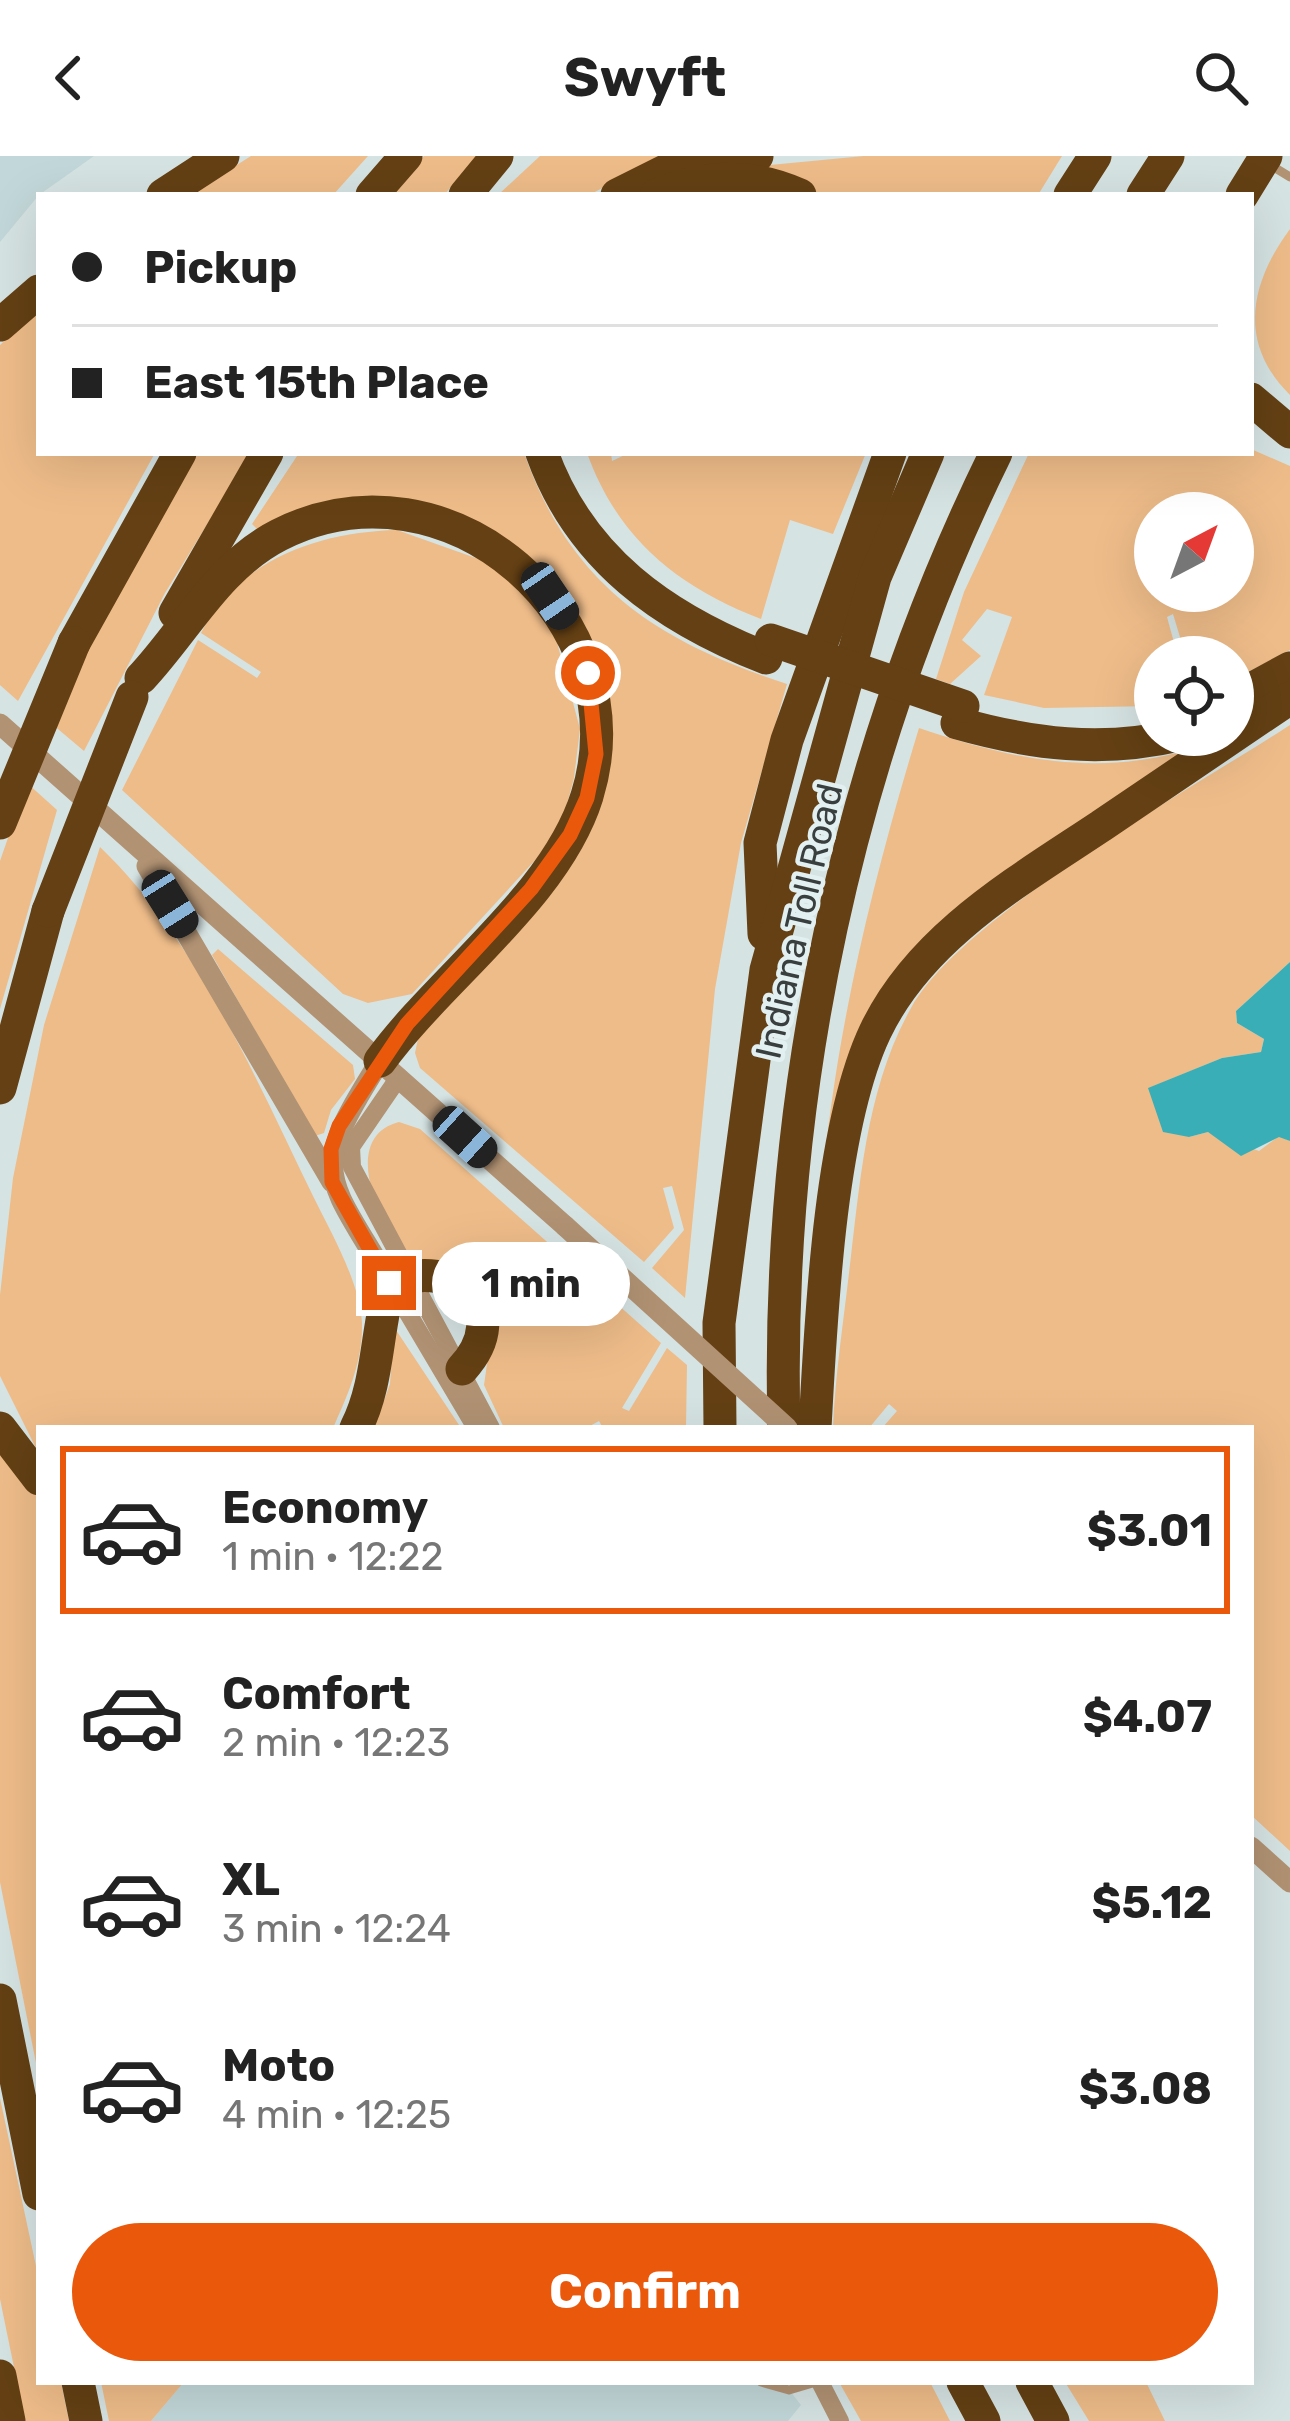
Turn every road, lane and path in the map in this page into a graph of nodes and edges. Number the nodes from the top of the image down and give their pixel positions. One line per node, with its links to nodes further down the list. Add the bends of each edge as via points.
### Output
1 (223, 156): 8 (highway)
2 (406, 156): 9 (highway)
3 (497, 156): 10 (highway)
4 (757, 156): 11 (highway, via 668,169)
5 (1096, 156): 14 (highway)
6 (1168, 156): 15 (highway)
7 (1273, 165): 16 (highway)
8 (168, 192)
9 (375, 192)
10 (467, 192)
11 (623, 192)
12 (665, 192): 13 (highway, via 709,178)
13 (790, 192)
14 (1072, 192)
15 (1145, 192)
16 (1245, 192)
17 (36, 294): 18 (highway)
18 (0, 325)
19 (1254, 402): 20 (highway)
20 (1290, 432)
21 (178, 456): 38 (highway, bridge, via 74,643)
22 (265, 456): 30 (highway)
23 (543, 456): 28 (highway, via 575,522 630,582 680,620)
24 (565, 456): 28 (highway, via 599,521 656,581)
25 (889, 456): 40 (highway, via 794,719 760,843)
26 (927, 456): 40 (highway, Indiana Toll Road, via 875,577)
27 (995, 456): 51 (highway, Indiana Toll Road, via 933,596 884,737 814,1007 789,1220)
28 (769, 649): 34 (highway)
29 (1290, 668): 31 (highway)
30 (137, 688): 41 (highway, via 250,553 314,521 363,513 428,518 486,542 550,596 574,632 596,712 596,754 579,816 548,870 407,1024); 42 (highway, bridge, via 48,911)
31 (1254, 688)
32 (1290, 695): 33 (highway); 52 (highway, via 987,903 899,992 874,1034 854,1099 820,1324)
33 (1254, 709)
34 (960, 714): 35 (highway, via 1068,727); 37 (highway, via 1063,746)
35 (1134, 722)
36 (0, 724): 39 (street)
37 (1134, 739)
38 (0, 823)
39 (134, 845): 41 (street); 43 (street)
40 (766, 970): 49 (highway, Indiana Toll Road, via 719,1323)
41 (389, 1069): 43 (street, via 339,1126); 44 (street, via 351,1147); 50 (street, bridge)
42 (0, 1088)
43 (332, 1182): 44 (street)
44 (399, 1279): 45 (street); 45 (highway, via 423,1272 453,1278 475,1299 482,1328); 46 (highway, via 379,1321); 47 (street)
45 (462, 1369): 48 (street)
46 (357, 1425)
47 (474, 1425)
48 (490, 1425)
49 (720, 1425)
50 (782, 1425)
51 (785, 1425)
52 (815, 1425)
53 (0, 1428): 54 (highway)
54 (36, 1475)
55 (1254, 1850): 56 (street)
56 (1290, 1882)
57 (0, 2000): 58 (highway)
58 (36, 2179)
59 (0, 2376): 66 (highway)
60 (79, 2385): 67 (highway)
61 (772, 2385): 62 (lane)
62 (807, 2385)
63 (820, 2385): 68 (street)
64 (965, 2385): 69 (highway)
65 (1034, 2385): 70 (highway)
66 (9, 2421)
67 (86, 2421)
68 (840, 2421)
69 (984, 2421)
70 (1053, 2421)

